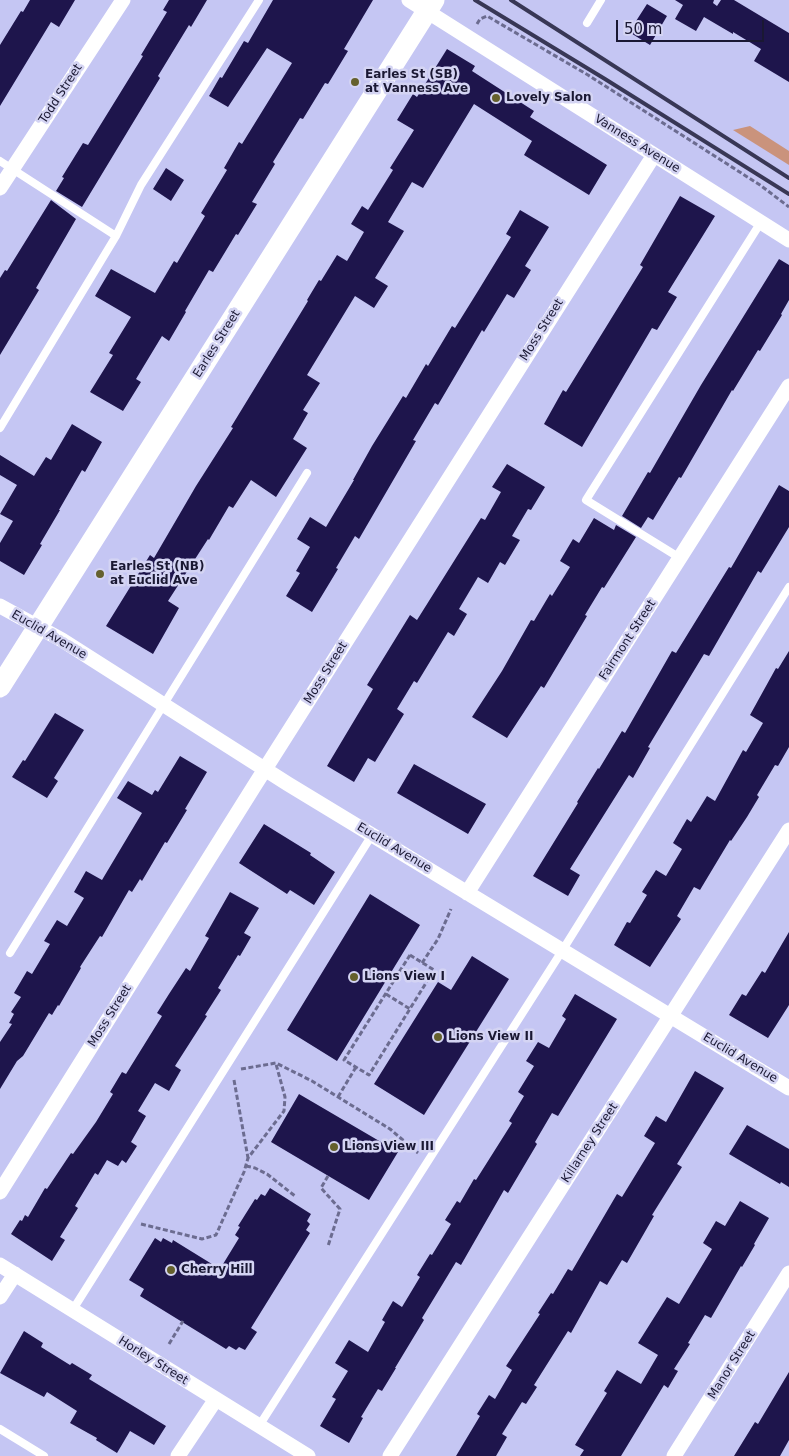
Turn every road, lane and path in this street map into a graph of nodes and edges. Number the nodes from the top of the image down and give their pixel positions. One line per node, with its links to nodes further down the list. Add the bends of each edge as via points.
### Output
1 (123, 0): 9 (street, Todd Street)
2 (259, 0): 13 (lane, via 141,186)
3 (409, 0): 5 (street, Vanness Avenue)
4 (601, 0): 7 (lane)
5 (431, 6): 8 (street, Vanness Avenue); 21 (street, Earles Street)
6 (478, 22): 11 (path, via 487,16 588,75)
7 (587, 23)
8 (654, 155): 12 (street, Vanness Avenue); 24 (street, Moss Street)
9 (6, 165): 10 (street, Todd Street); 13 (lane)
10 (0, 188)
11 (789, 207)
12 (761, 222): 14 (street, Vanness Avenue); 18 (lane, via 586,500)
13 (116, 236): 16 (lane)
14 (789, 240)
15 (789, 386): 18 (street, Fairmont Street)
16 (0, 428)
17 (307, 473): 23 (lane)
18 (680, 558): 27 (street, Fairmont Street)
19 (789, 587): 29 (lane)
20 (0, 606): 21 (street, Euclid Avenue)
21 (38, 627): 22 (street, Earles Street); 23 (street, Euclid Avenue)
22 (0, 687)
23 (164, 706): 24 (street, Euclid Avenue); 30 (lane)
24 (265, 769): 26 (street, Euclid Avenue); 43 (street, Moss Street)
25 (789, 830): 34 (street, Killarney Street)
26 (372, 835): 27 (street, Euclid Avenue); 45 (lane)
27 (467, 893): 29 (street, Euclid Avenue)
28 (451, 910): 31 (path, via 438,939)
29 (562, 951): 34 (street, Euclid Avenue); 40 (lane)
30 (10, 953)
31 (422, 963): 32 (path, via 410,955); 33 (path, via 434,970)
32 (386, 994): 33 (path); 36 (path, via 344,1060)
33 (410, 1009): 36 (path, via 369,1075)
34 (671, 1016): 37 (street, Euclid Avenue); 60 (street, Killarney Street)
35 (276, 1064): 38 (path); 39 (path, via 285,1097 284,1111); 39 (path, via 242,1068 233,1081)
36 (356, 1067): 38 (path)
37 (789, 1088)
38 (338, 1097): 40 (path, via 390,1129)
39 (248, 1158): 41 (path)
40 (426, 1161): 55 (lane)
41 (246, 1166): 44 (path, via 267,1174); 45 (path, via 216,1235 202,1239)
42 (328, 1176): 46 (path, via 321,1188 340,1209)
43 (0, 1192)
44 (295, 1196)
45 (129, 1221): 51 (lane)
46 (328, 1246)
47 (0, 1265): 49 (street, Horley Street)
48 (789, 1273): 61 (street, Manor Street)
49 (15, 1274): 50 (street); 51 (street, Horley Street)
50 (0, 1298)
51 (72, 1310): 54 (street, Horley Street)
52 (183, 1321): 53 (path)
53 (169, 1344)
54 (216, 1399): 55 (street, Horley Street); 58 (street)
55 (259, 1426): 59 (street, Horley Street)
56 (0, 1429): 57 (lane)
57 (44, 1456)
58 (178, 1456)
59 (308, 1456)
60 (390, 1456)
61 (674, 1456)

